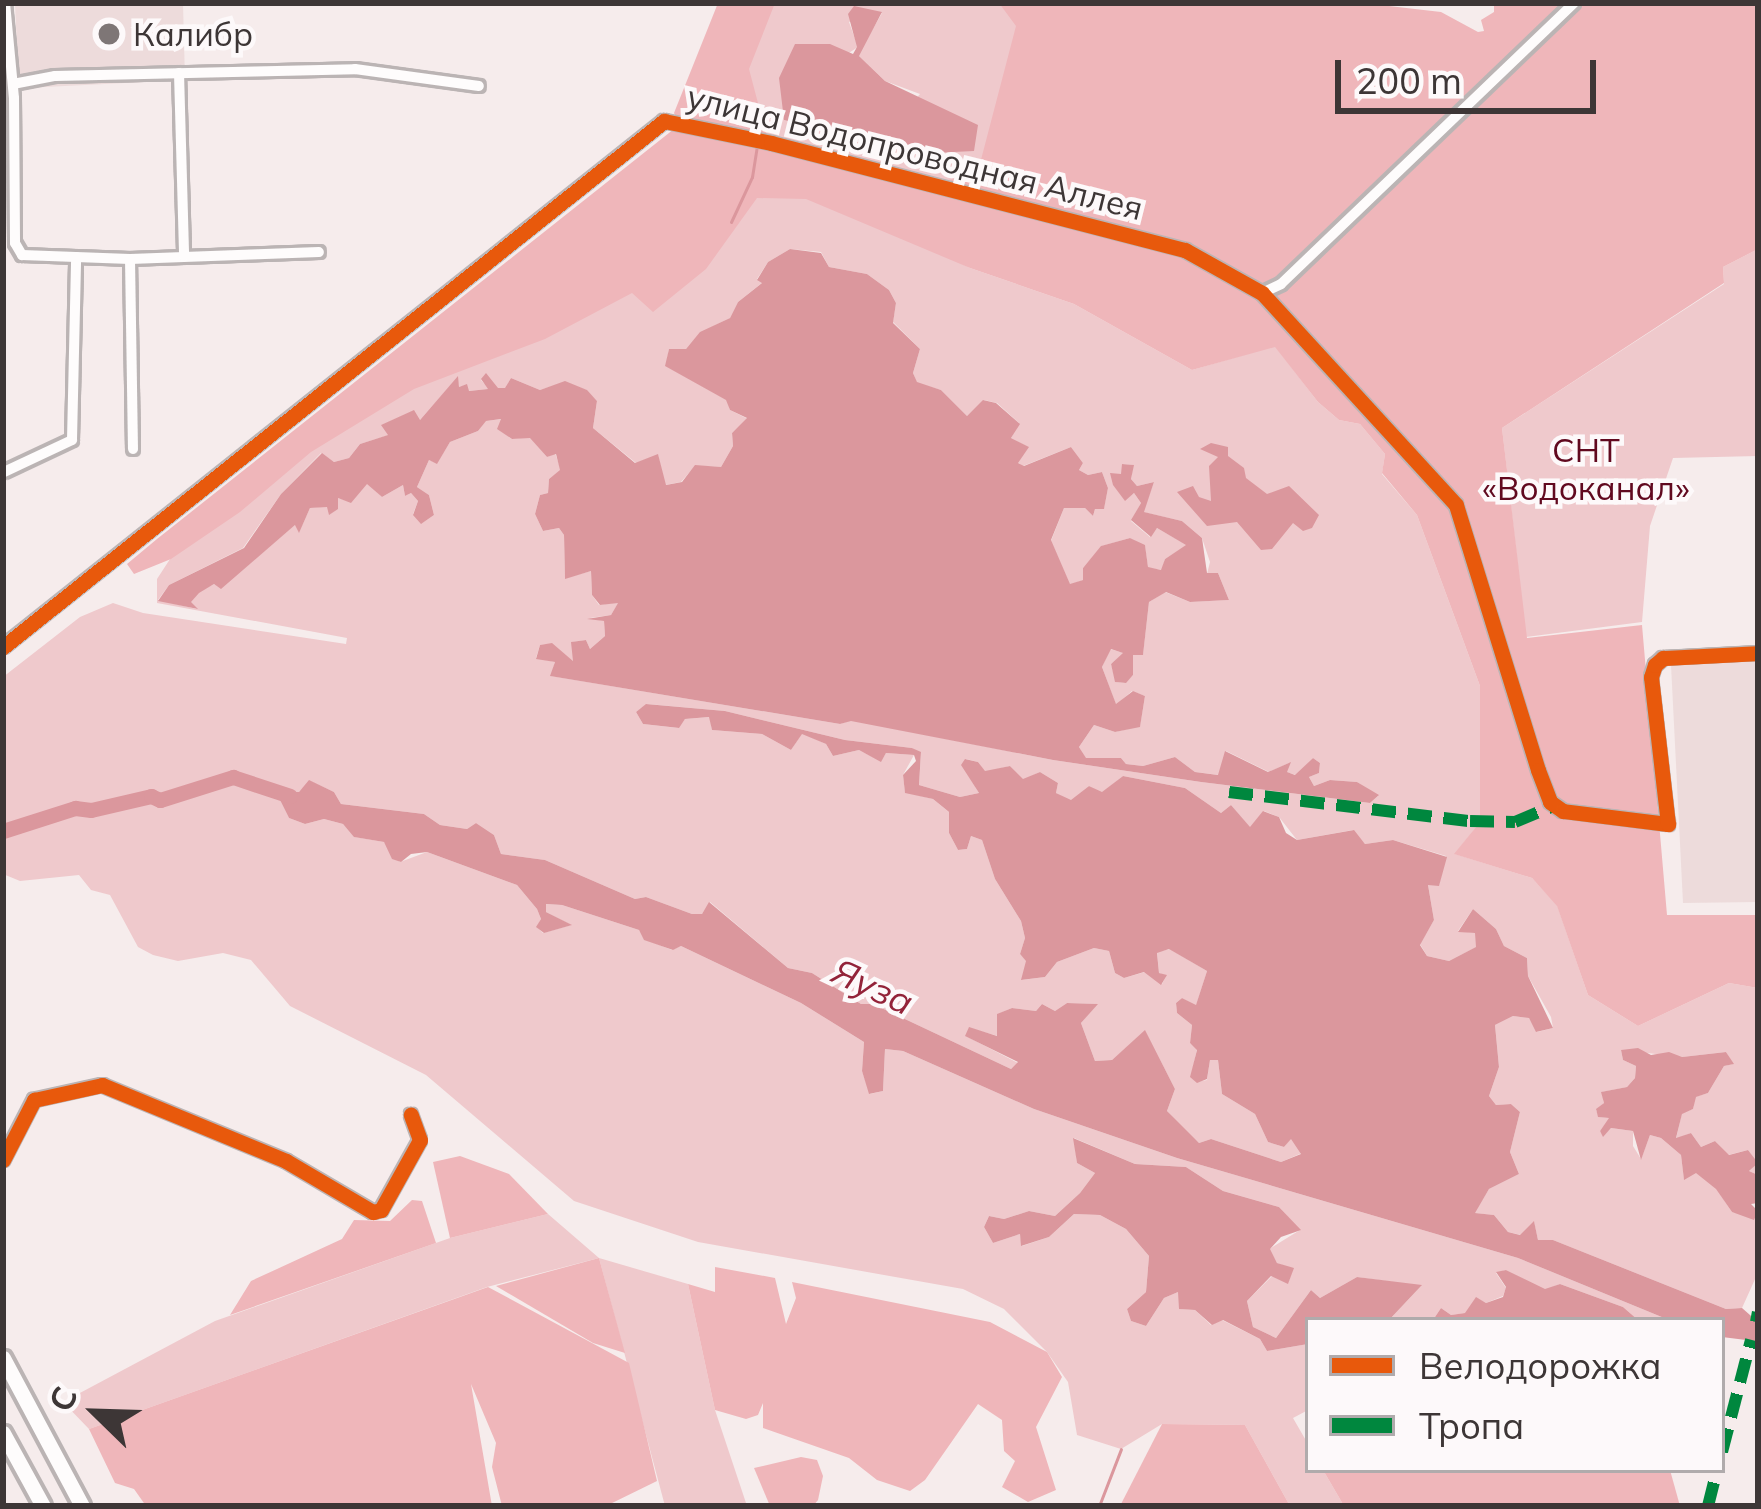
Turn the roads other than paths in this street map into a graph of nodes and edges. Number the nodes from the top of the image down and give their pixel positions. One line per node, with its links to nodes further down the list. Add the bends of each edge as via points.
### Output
1 (5, 3): 4 (street)
2 (1574, 3): 10 (street, via 1281,284)
3 (179, 73): 4 (street); 5 (street, via 355,69); 7 (street)
4 (13, 84): 8 (street, via 16,249 33,258)
5 (479, 86)
6 (319, 253): 7 (street)
7 (184, 256): 9 (street)
8 (76, 257): 9 (street); 12 (street, via 72,440)
9 (130, 259): 11 (street)
10 (1262, 293): 13 (street, улица Водопроводная Аллея, via 1185,250 664,121); 14 (street, улица Водопроводная Аллея, via 1464,519 1550,802 1577,815 1668,824 1651,677 1664,658)
11 (134, 449)
12 (4, 472)
13 (3, 647)
14 (1758, 652)
15 (411, 1115): 16 (street, via 420,1140 373,1212 286,1161 102,1085 34,1100)
16 (3, 1160)
17 (3, 1358): 20 (highway)
18 (3, 1433): 19 (highway)
19 (43, 1506)
20 (82, 1506)

